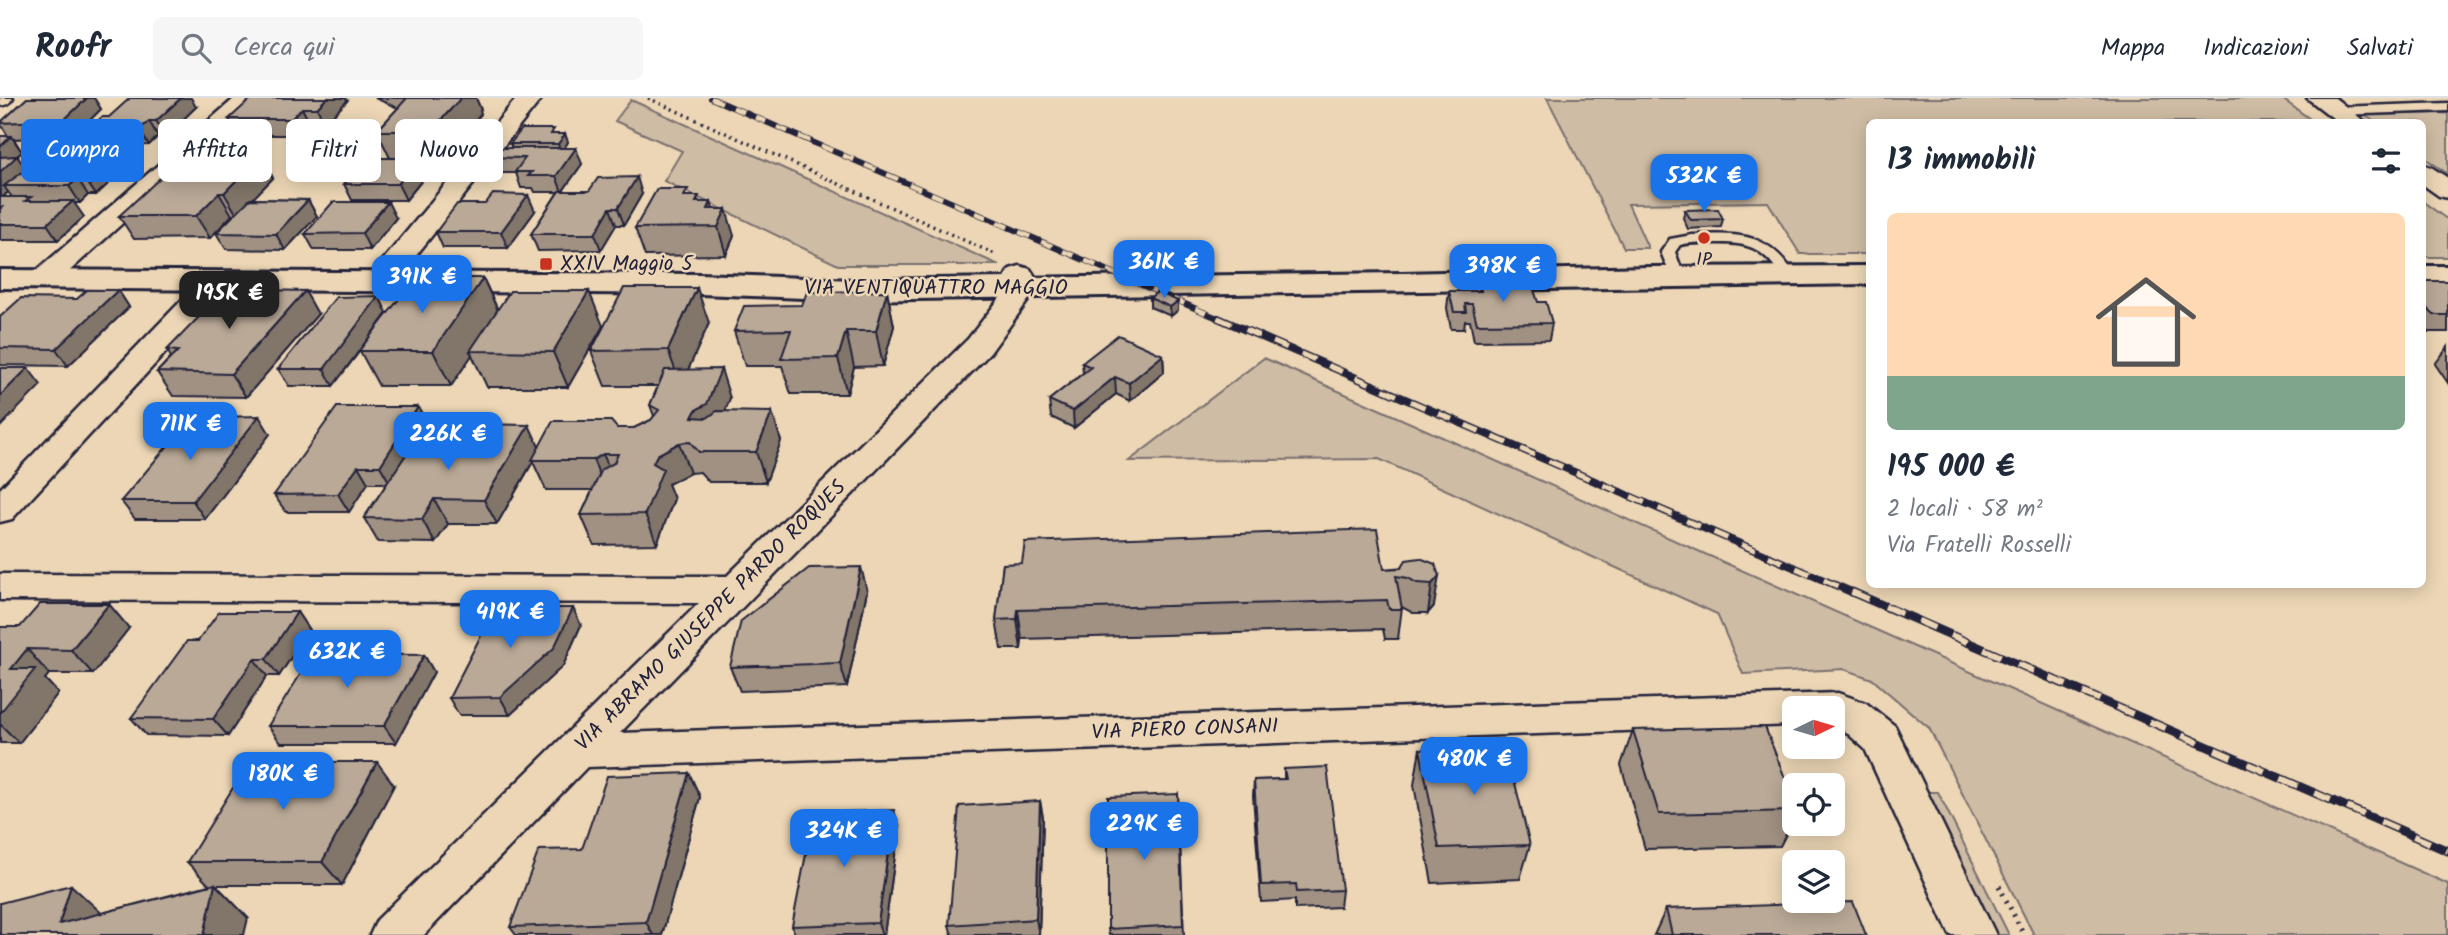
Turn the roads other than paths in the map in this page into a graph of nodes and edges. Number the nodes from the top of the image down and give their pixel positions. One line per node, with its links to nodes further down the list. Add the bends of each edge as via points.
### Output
1 (249, 98): 12 (street)
2 (530, 98): 14 (street)
3 (2448, 107): 4 (lane)
4 (2336, 110)
5 (2426, 175): 6 (street)
6 (2448, 190)
7 (1014, 274): 8 (street, VIA VENTIQUATTRO MAGGIO, via 1402,283); 14 (street, VIA VENTIQUATTRO MAGGIO, via 854,290); 17 (street, VIA ABRAMO GIUSEPPE PARDO ROQUES, via 1017,295 979,346)
8 (1866, 275)
9 (2426, 275): 10 (street)
10 (2448, 275)
11 (0, 279): 12 (street, VIA VENTIQUATTRO MAGGIO)
12 (44, 279): 13 (street, VIA VENTIQUATTRO MAGGIO)
13 (216, 281): 14 (street, VIA VENTIQUATTRO MAGGIO); 15 (street)
14 (380, 282)
15 (0, 510)
16 (0, 586): 17 (street)
17 (736, 590): 20 (street, VIA ABRAMO GIUSEPPE PARDO ROQUES)
18 (1782, 709): 20 (street, VIA PIERO CONSANI)
19 (1845, 712): 22 (street, via 1881,738)
20 (575, 751): 21 (street, VIA ABRAMO GIUSEPPE PARDO ROQUES)
21 (393, 935)
22 (1973, 935)

